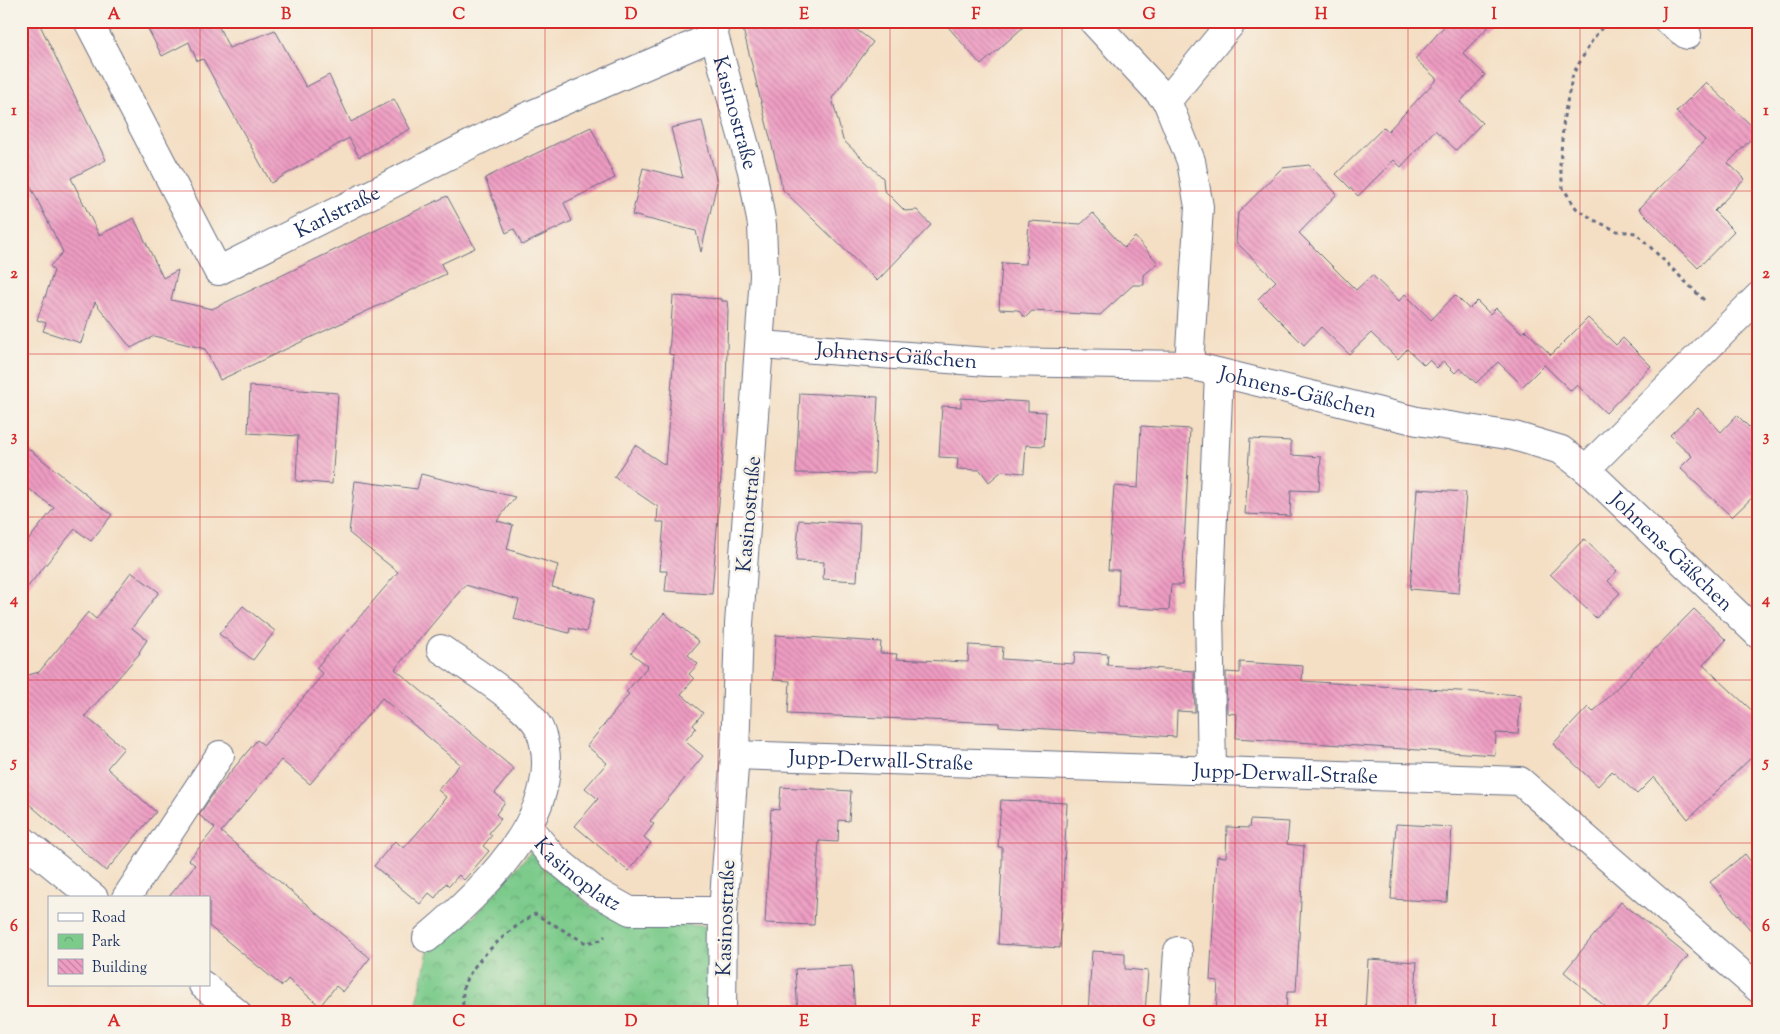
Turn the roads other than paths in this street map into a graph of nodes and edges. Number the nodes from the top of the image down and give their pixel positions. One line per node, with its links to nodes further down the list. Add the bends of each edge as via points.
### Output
1 (88, 21): 4 (street, Karlstraße, via 218,272 519,120)
2 (1093, 21): 5 (street)
3 (1233, 21): 5 (street)
4 (712, 28): 7 (street, Kasinostraße, via 752,171 762,225)
5 (1167, 101): 8 (street, via 1191,161 1199,208)
6 (1759, 296): 10 (street)
7 (761, 345): 8 (street, Johnens-Gäßchen, via 988,362); 14 (street, Kasinostraße, via 739,624)
8 (1190, 365): 9 (street, Johnens-Gäßchen)
9 (1219, 373): 10 (street, Johnens-Gäßchen, via 1417,420 1514,436 1561,450); 15 (street, via 1209,612)
10 (1586, 469): 11 (street, Johnens-Gäßchen)
11 (1759, 635)
12 (441, 649): 16 (street, Kasinoplatz, via 491,682 522,708 540,729 544,788)
13 (220, 755): 19 (street)
14 (735, 755): 15 (street, Jupp-Derwall-Straße); 20 (street, Kasinostraße)
15 (1212, 770): 24 (street, Jupp-Derwall-Straße, via 1520,781)
16 (528, 827): 20 (street, Kasinoplatz, via 552,856 596,892 630,911); 21 (street, Kasinoplatz, via 482,888)
17 (21, 839): 18 (street)
18 (92, 896)
19 (127, 896)
20 (723, 911): 26 (street, Kasinostraße)
21 (428, 938)
22 (1178, 951): 27 (street)
23 (204, 986): 25 (street)
24 (1759, 989)
25 (237, 1013)
26 (722, 1013)
27 (1174, 1013)

